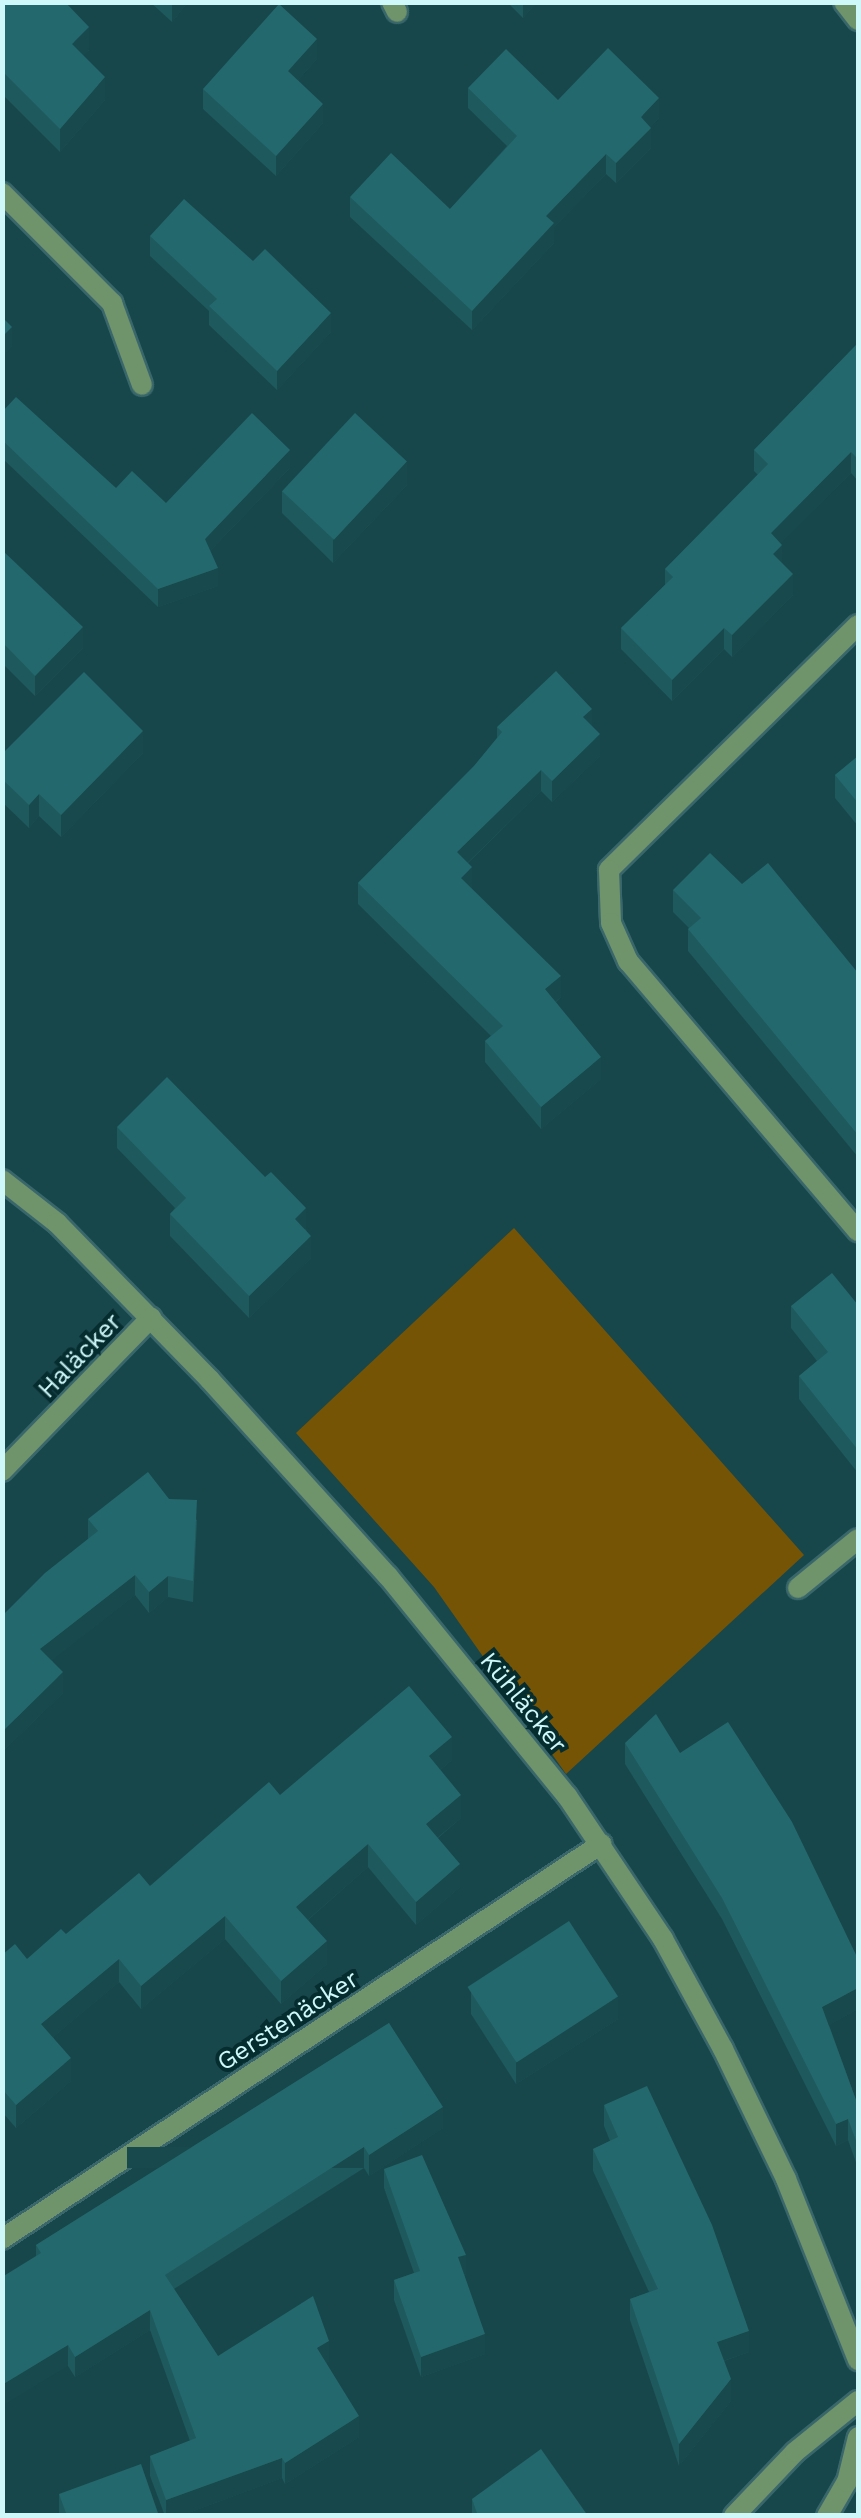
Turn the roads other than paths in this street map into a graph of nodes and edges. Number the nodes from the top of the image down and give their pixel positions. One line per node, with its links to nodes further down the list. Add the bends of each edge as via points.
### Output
1 (844, 2): 2 (street)
2 (858, 20)
3 (2, 194): 4 (street, via 112,304)
4 (142, 384)
5 (858, 624): 7 (street, via 608,870 612,923 628,961)
6 (2, 1180): 8 (street, Kühläcker, via 57,1223)
7 (858, 1231)
8 (151, 1318): 9 (street, Haläcker); 12 (street, Kühläcker, via 388,1576)
9 (2, 1471)
10 (858, 1539): 11 (street)
11 (798, 1588)
12 (601, 1844): 13 (street, Gerstenäcker); 14 (street, Kühläcker, via 723,2049 786,2179)
13 (2, 2239)
14 (858, 2360)
15 (858, 2401): 17 (street, via 795,2452)
16 (858, 2437): 18 (street, via 847,2482)
17 (734, 2516)
18 (827, 2516)

